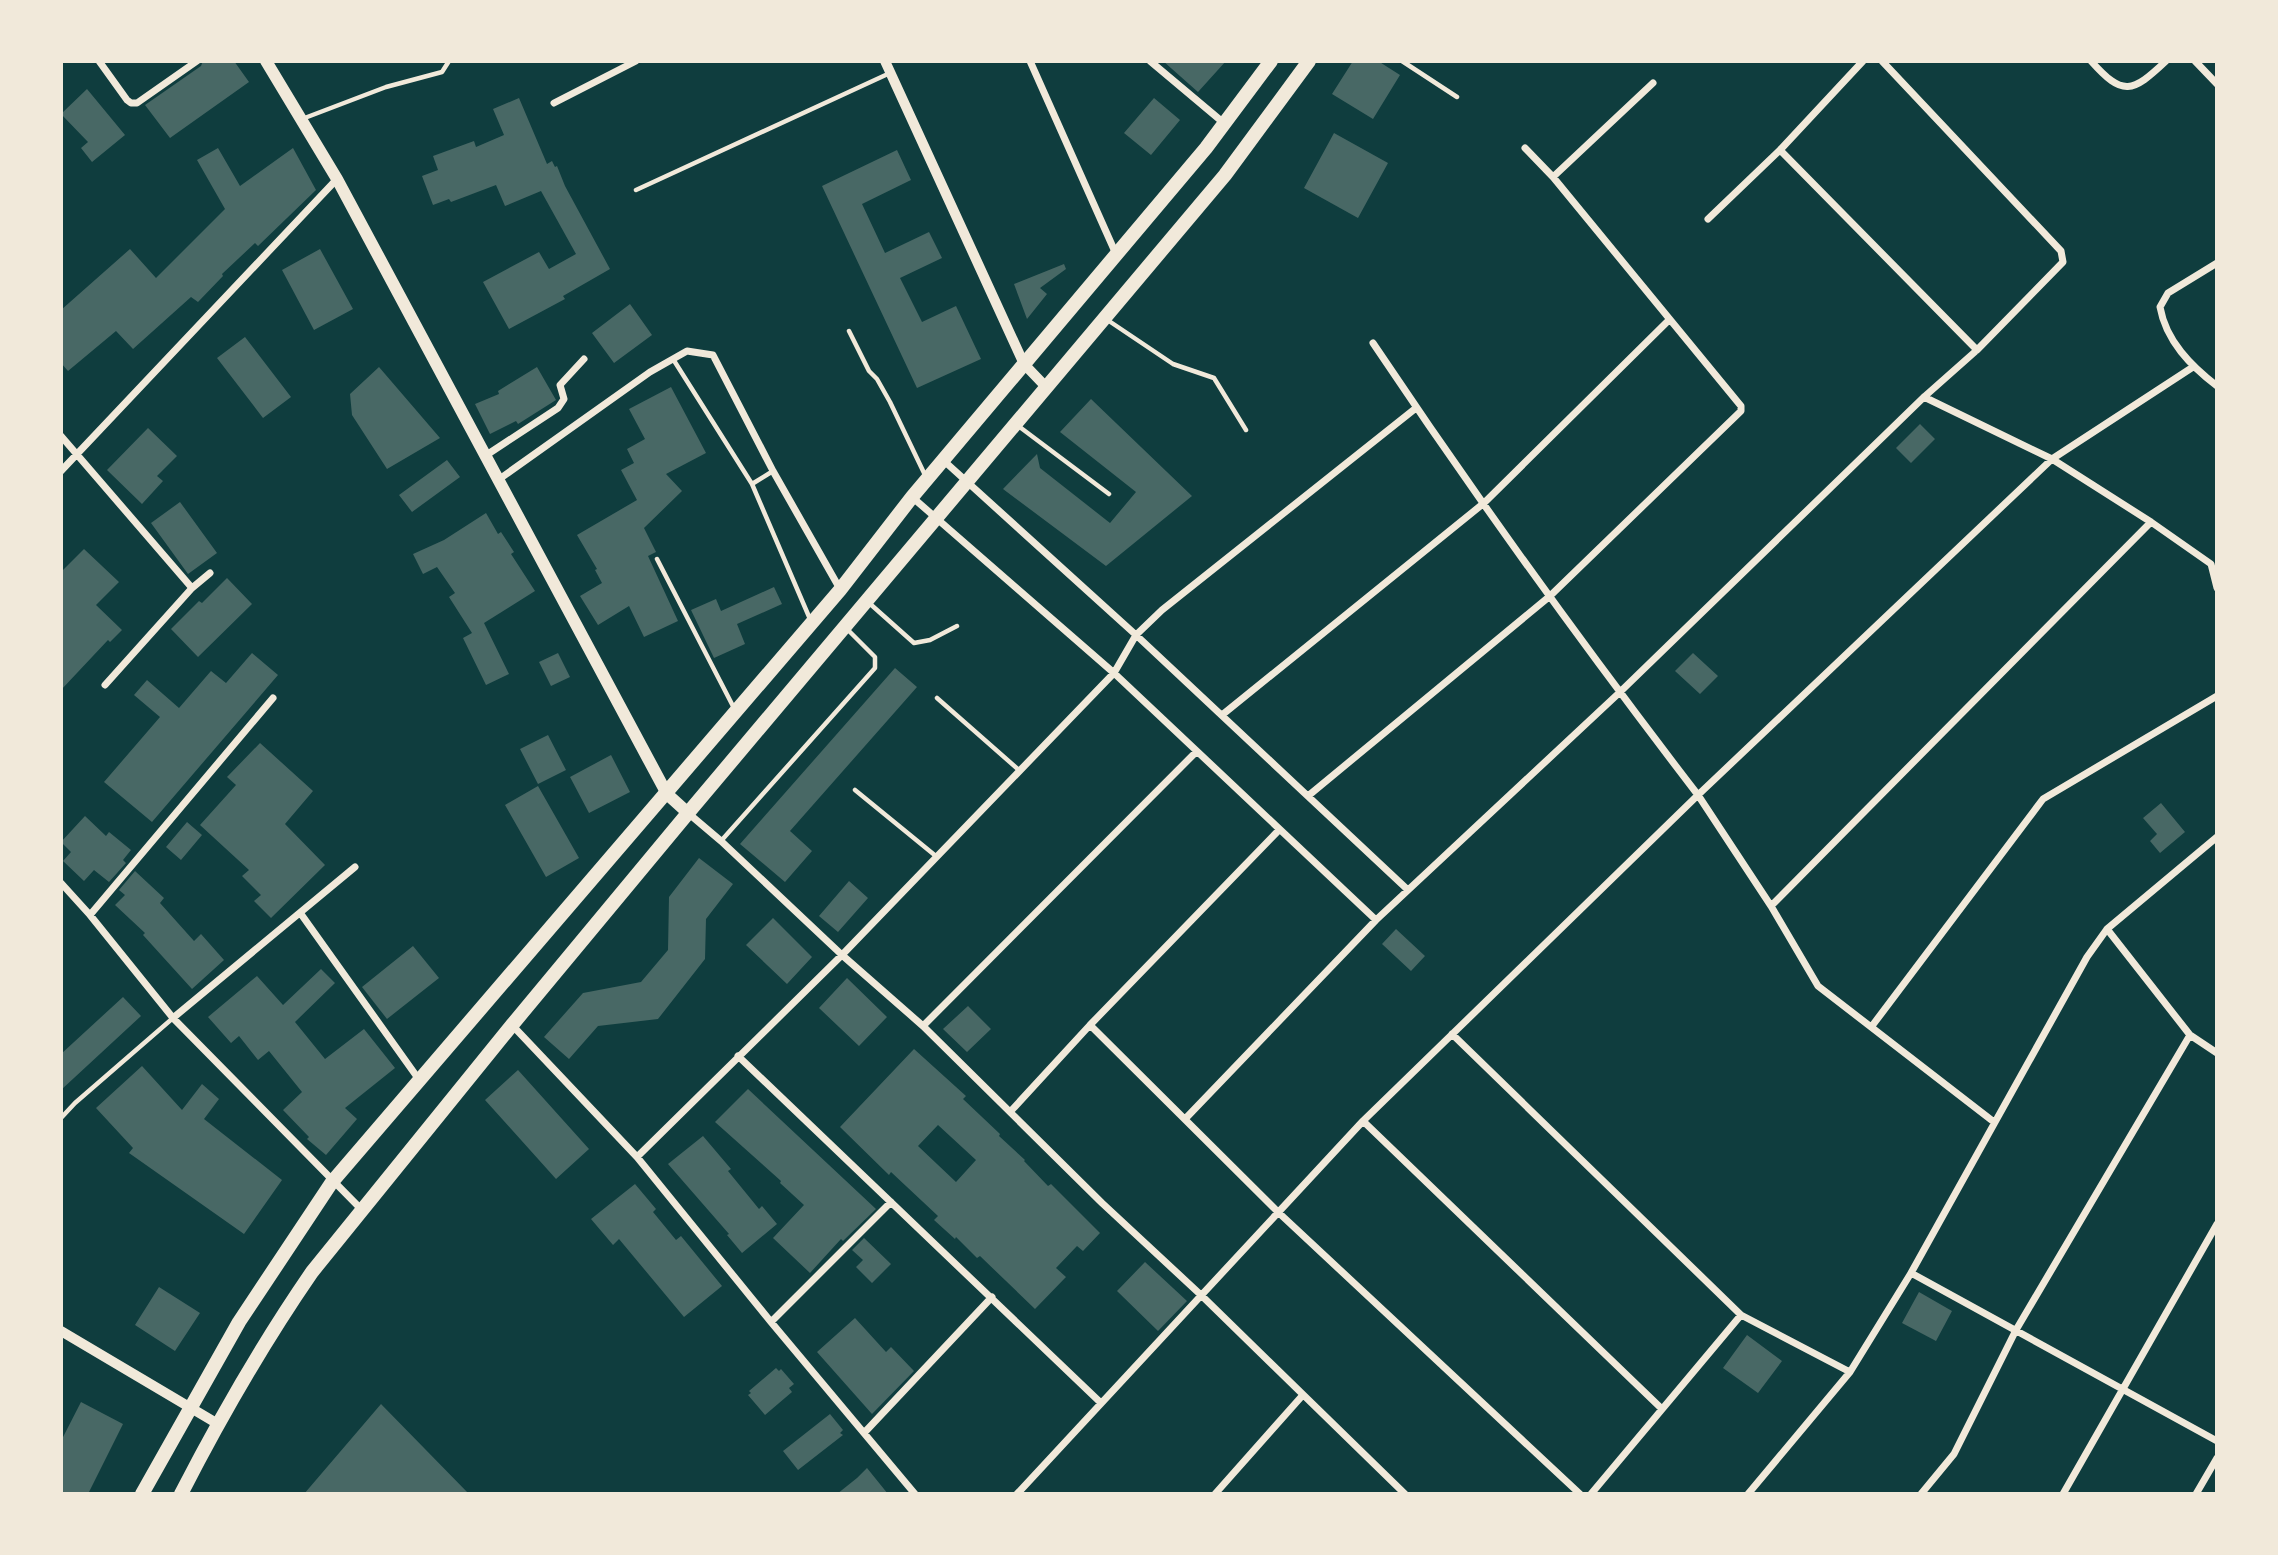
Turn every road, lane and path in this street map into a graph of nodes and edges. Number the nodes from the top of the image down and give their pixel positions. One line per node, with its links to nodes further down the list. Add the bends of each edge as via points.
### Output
1 (99, 61): 2 (street, via 131,103)
2 (197, 61)
3 (266, 61): 22 (main road)
4 (449, 61): 22 (lane, via 442,72)
5 (636, 61): 21 (street)
6 (885, 61): 17 (street)
7 (1030, 61): 30 (street)
8 (1150, 61): 23 (street)
9 (1271, 61): 23 (main road)
10 (1309, 61): 32 (main road, via 1225,175)
11 (1402, 61): 20 (lane)
12 (1863, 61): 25 (street)
13 (1882, 61): 36 (street, via 2061,251 2063,262 2056,271)
14 (2091, 61): 15 (street, via 2114,85 2126,87 2148,78)
15 (2166, 61)
16 (2195, 61): 19 (street)
17 (890, 73): 28 (lane); 39 (street)
18 (1653, 83): 26 (street)
19 (2217, 84)
20 (1457, 97)
21 (554, 103)
22 (301, 119): 27 (main road)
23 (1225, 124): 30 (main road)
24 (1525, 148): 26 (street)
25 (1780, 150): 29 (street); 36 (street)
26 (1553, 177): 33 (street)
27 (337, 178): 48 (street); 49 (main road)
28 (636, 190)
29 (1708, 219)
30 (1117, 255): 39 (main road)
31 (2217, 263): 40 (street, via 2168,293 2160,307 2179,349)
32 (1106, 318): 42 (main road); 46 (lane, via 1173,364 1214,378)
33 (1669, 320): 60 (street); 70 (street, via 1741,411)
34 (849, 331): 54 (lane)
35 (1373, 343): 44 (street)
36 (1977, 350): 43 (street)
37 (584, 359): 49 (street, via 560,385 564,399 558,408)
38 (673, 359): 53 (street, via 687,351 713,355); 55 (street); 57 (lane)
39 (1024, 364): 42 (street); 51 (main road)
40 (2193, 367): 41 (street); 50 (street)
41 (2217, 386)
42 (1047, 388): 45 (main road)
43 (1924, 397): 50 (street); 78 (street)
44 (1416, 408): 60 (street); 75 (street)
45 (1017, 425): 56 (main road); 58 (lane)
46 (1247, 430)
47 (61, 436): 48 (street)
48 (78, 453): 52 (street); 68 (street)
49 (485, 456): 55 (main road)
50 (2052, 458): 62 (street); 88 (street)
51 (943, 460): 54 (main road); 56 (street)
52 (61, 471)
53 (773, 471): 57 (lane); 69 (street)
54 (927, 478): 59 (main road)
55 (498, 480): 87 (main road)
56 (968, 482): 61 (main road); 75 (street)
57 (752, 484): 72 (lane)
58 (1109, 494)
59 (912, 497): 61 (street); 69 (main road)
60 (1483, 503): 70 (street); 83 (street)
61 (938, 518): 71 (main road); 76 (street)
62 (2151, 522): 65 (street); 98 (street)
63 (2217, 557): 65 (street)
64 (657, 559): 82 (lane)
65 (2211, 564): 67 (street)
66 (210, 573): 68 (street)
67 (2217, 588)
68 (192, 589): 77 (street)
69 (841, 590): 72 (main road)
70 (1550, 596): 78 (street); 89 (street)
71 (867, 602): 73 (lane, via 914,643); 74 (main road)
72 (812, 623): 82 (main road)
73 (957, 626)
74 (846, 628): 90 (main road); 93 (lane, via 875,657 875,668)
75 (1136, 635): 76 (street); 83 (street)
76 (1114, 673): 84 (street); 85 (street)
77 (105, 685)
78 (1619, 693): 88 (street); 97 (street)
79 (2217, 695): 108 (street, via 2042,799)
80 (273, 698): 100 (street)
81 (937, 698): 85 (lane)
82 (735, 711): 87 (main road)
83 (1222, 715): 89 (street)
84 (1196, 752): 91 (street); 106 (street)
85 (1020, 771): 94 (street)
86 (855, 790): 94 (lane)
87 (667, 794): 90 (main road); 113 (main road)
88 (1698, 795): 98 (street); 109 (street)
89 (1308, 796): 97 (street)
90 (688, 813): 93 (street); 105 (main road)
91 (1279, 830): 101 (street); 107 (street)
92 (2217, 837): 102 (street)
93 (721, 841): 103 (street)
94 (937, 857): 103 (street)
95 (355, 867): 99 (street)
96 (61, 883): 100 (street)
97 (1408, 890): 101 (street)
98 (1771, 906): 108 (street, via 1818,986)
99 (300, 914): 104 (street); 113 (street)
100 (90, 915): 104 (street)
101 (1376, 920): 116 (street)
102 (2107, 929): 110 (street); 118 (street)
103 (842, 956): 106 (street); 112 (street)
104 (173, 1018): 115 (lane); 120 (street)
105 (512, 1025): 119 (street); 122 (main road)
106 (923, 1026): 114 (street)
107 (1090, 1026): 114 (street); 116 (street)
108 (1872, 1026): 118 (street)
109 (1452, 1034): 117 (street); 128 (street)
110 (2190, 1035): 111 (street); 130 (street)
111 (2217, 1053)
112 (738, 1056): 119 (street); 121 (street)
113 (420, 1081): 120 (main road)
114 (1010, 1112): 126 (street)
115 (61, 1118)
116 (1186, 1118): 123 (street)
117 (1363, 1121): 123 (street); 137 (street)
118 (1994, 1122): 125 (street)
119 (637, 1157): 129 (street)
120 (332, 1182): 122 (street); 136 (main road, via 239,1322)
121 (891, 1202): 127 (street); 129 (street)
122 (361, 1209): 138 (main road, via 287,1309)
123 (1279, 1213): 126 (street); 148 (street)
124 (2217, 1224): 133 (street)
125 (1911, 1273): 130 (street); 132 (street)
126 (1202, 1296): 134 (street); 135 (street)
127 (992, 1297): 135 (street); 139 (street)
128 (1741, 1315): 132 (street); 137 (street)
129 (771, 1322): 139 (street)
130 (2016, 1330): 133 (street); 151 (street, via 1954,1454)
131 (61, 1331): 136 (street)
132 (1850, 1372): 150 (street)
133 (2124, 1389): 140 (street); 152 (street)
134 (1302, 1396): 146 (street); 147 (street)
135 (1101, 1403): 145 (street)
136 (189, 1408): 138 (street); 142 (main road)
137 (1662, 1409): 149 (street)
138 (218, 1424): 143 (main road)
139 (864, 1433): 144 (street)
140 (2217, 1441)
141 (2217, 1458): 153 (street)
142 (142, 1494)
143 (181, 1494)
144 (915, 1494)
145 (1017, 1494)
146 (1215, 1494)
147 (1405, 1494)
148 (1580, 1494)
149 (1591, 1494)
150 (1748, 1494)
151 (1920, 1494)
152 (2063, 1494)
153 (2196, 1494)

